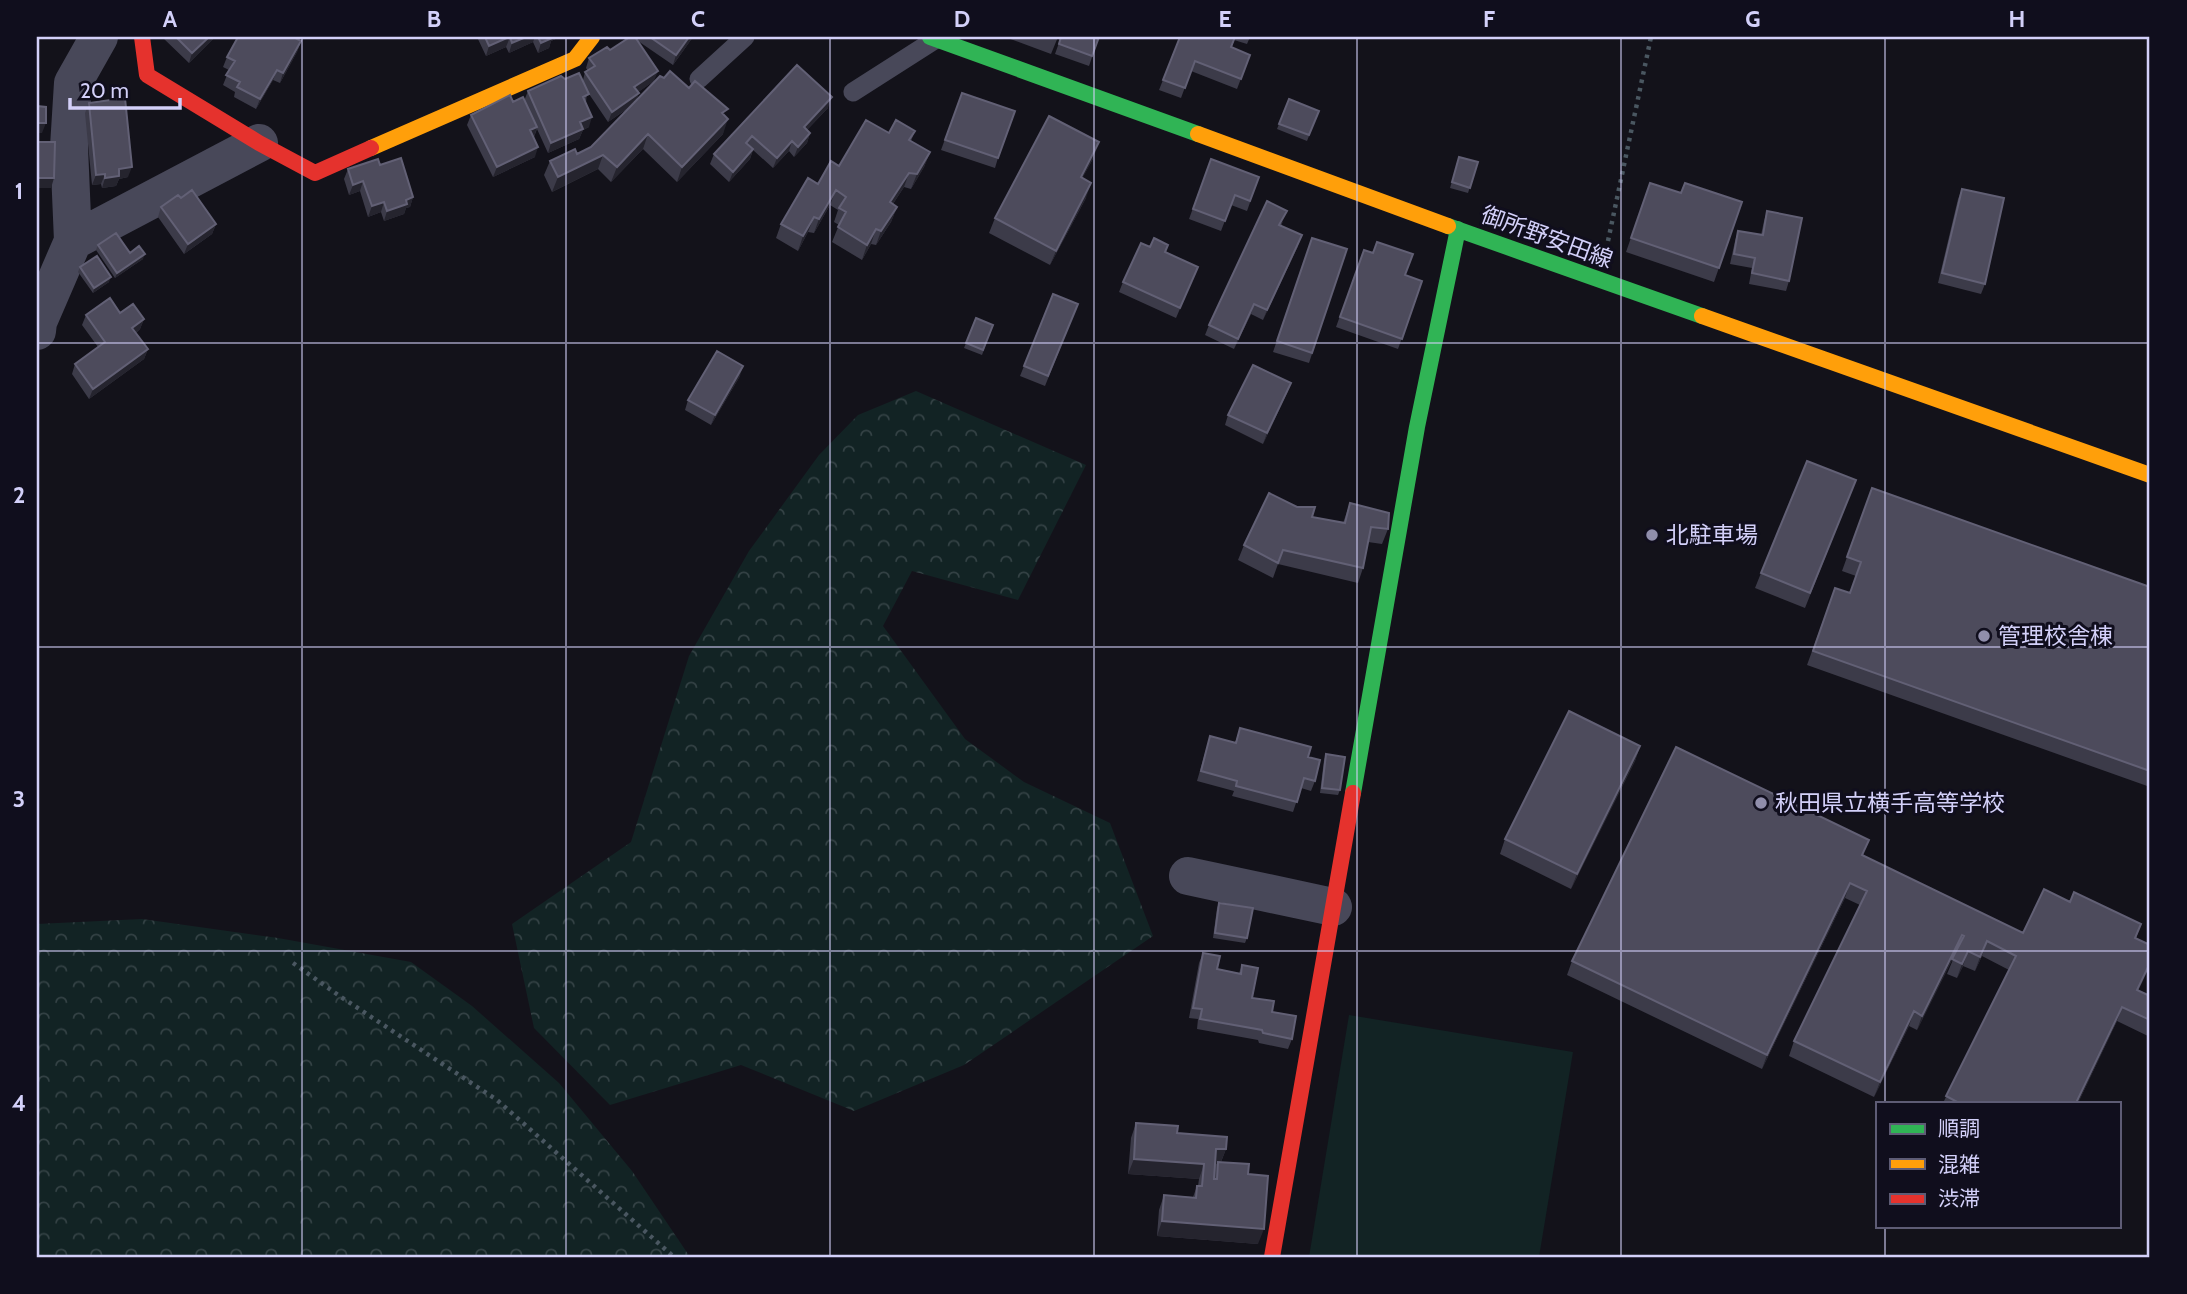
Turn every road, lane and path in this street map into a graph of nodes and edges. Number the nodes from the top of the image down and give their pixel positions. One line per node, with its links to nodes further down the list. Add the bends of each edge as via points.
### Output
1 (99, 37): 11 (street, via 72,83)
2 (142, 37): 9 (street, via 147,75)
3 (592, 37): 9 (street, via 575,59 315,173)
4 (745, 37): 7 (lane)
5 (1651, 37): 12 (path)
6 (933, 38): 8 (lane); 10 (street, 御所野安田線)
7 (699, 79)
8 (853, 92)
9 (259, 143): 11 (street)
10 (1458, 229): 12 (street, 御所野安田線); 16 (street, via 1417,427)
11 (58, 257): 13 (street)
12 (1599, 280): 14 (street, 御所野安田線)
13 (37, 331)
14 (2150, 475)
15 (1188, 876): 16 (street)
16 (1333, 907): 19 (street)
17 (293, 963): 18 (path, via 497,1100)
18 (674, 1257)
19 (1272, 1257)

